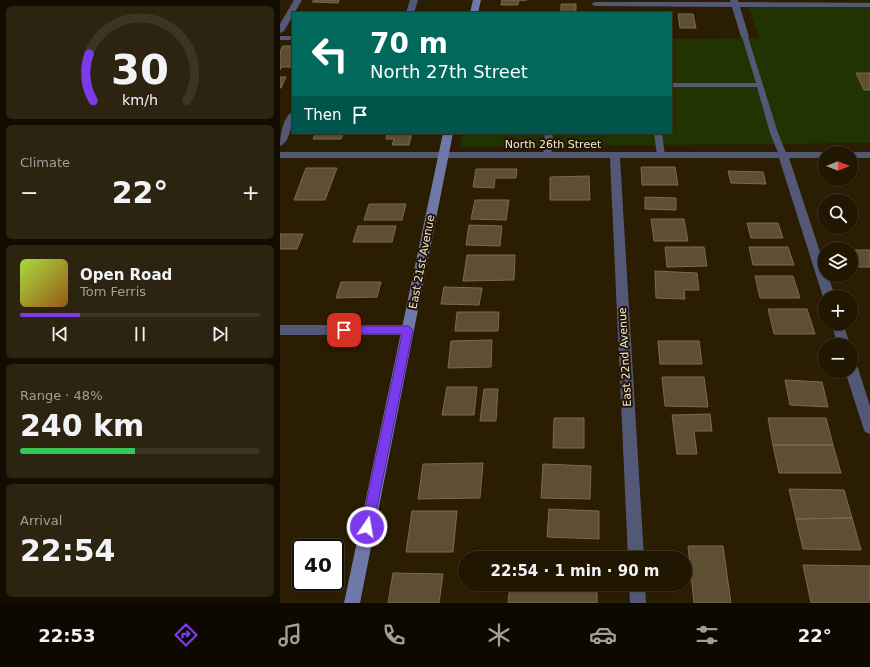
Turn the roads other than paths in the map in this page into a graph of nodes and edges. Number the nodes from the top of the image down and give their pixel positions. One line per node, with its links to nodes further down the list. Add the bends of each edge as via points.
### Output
1 (298, 0): 10 (street)
2 (414, 0): 7 (street)
3 (477, 0): 8 (street)
4 (595, 2): 5 (street); 9 (street)
5 (735, 3): 6 (street); 11 (street)
6 (870, 5)
7 (410, 12)
8 (474, 12)
9 (594, 12)
10 (280, 31)
11 (746, 37): 15 (lane)
12 (280, 38): 13 (street)
13 (292, 38)
14 (672, 85): 15 (lane)
15 (759, 85): 22 (lane)
16 (292, 117): 20 (street)
17 (448, 134): 26 (street, East 21st Avenue)
18 (548, 134): 27 (lane)
19 (658, 134): 29 (lane)
20 (280, 143)
21 (280, 155): 26 (street, North 26th Street)
22 (783, 155): 23 (street, North 26th Street); 29 (street, North 26th Street); 30 (street)
23 (818, 155)
24 (858, 155): 25 (street)
25 (870, 155)
26 (443, 156): 27 (street, North 26th Street); 32 (street, East 21st Avenue)
27 (547, 156): 28 (street, North 26th Street)
28 (615, 156): 29 (street, North 26th Street); 35 (street, East 22nd Avenue)
29 (661, 156)
30 (826, 290)
31 (280, 330): 32 (street)
32 (408, 330): 37 (street, East 21st Avenue)
33 (854, 378): 34 (street)
34 (870, 427)
35 (636, 551)
36 (637, 591): 38 (street)
37 (352, 603)
38 (638, 603)

